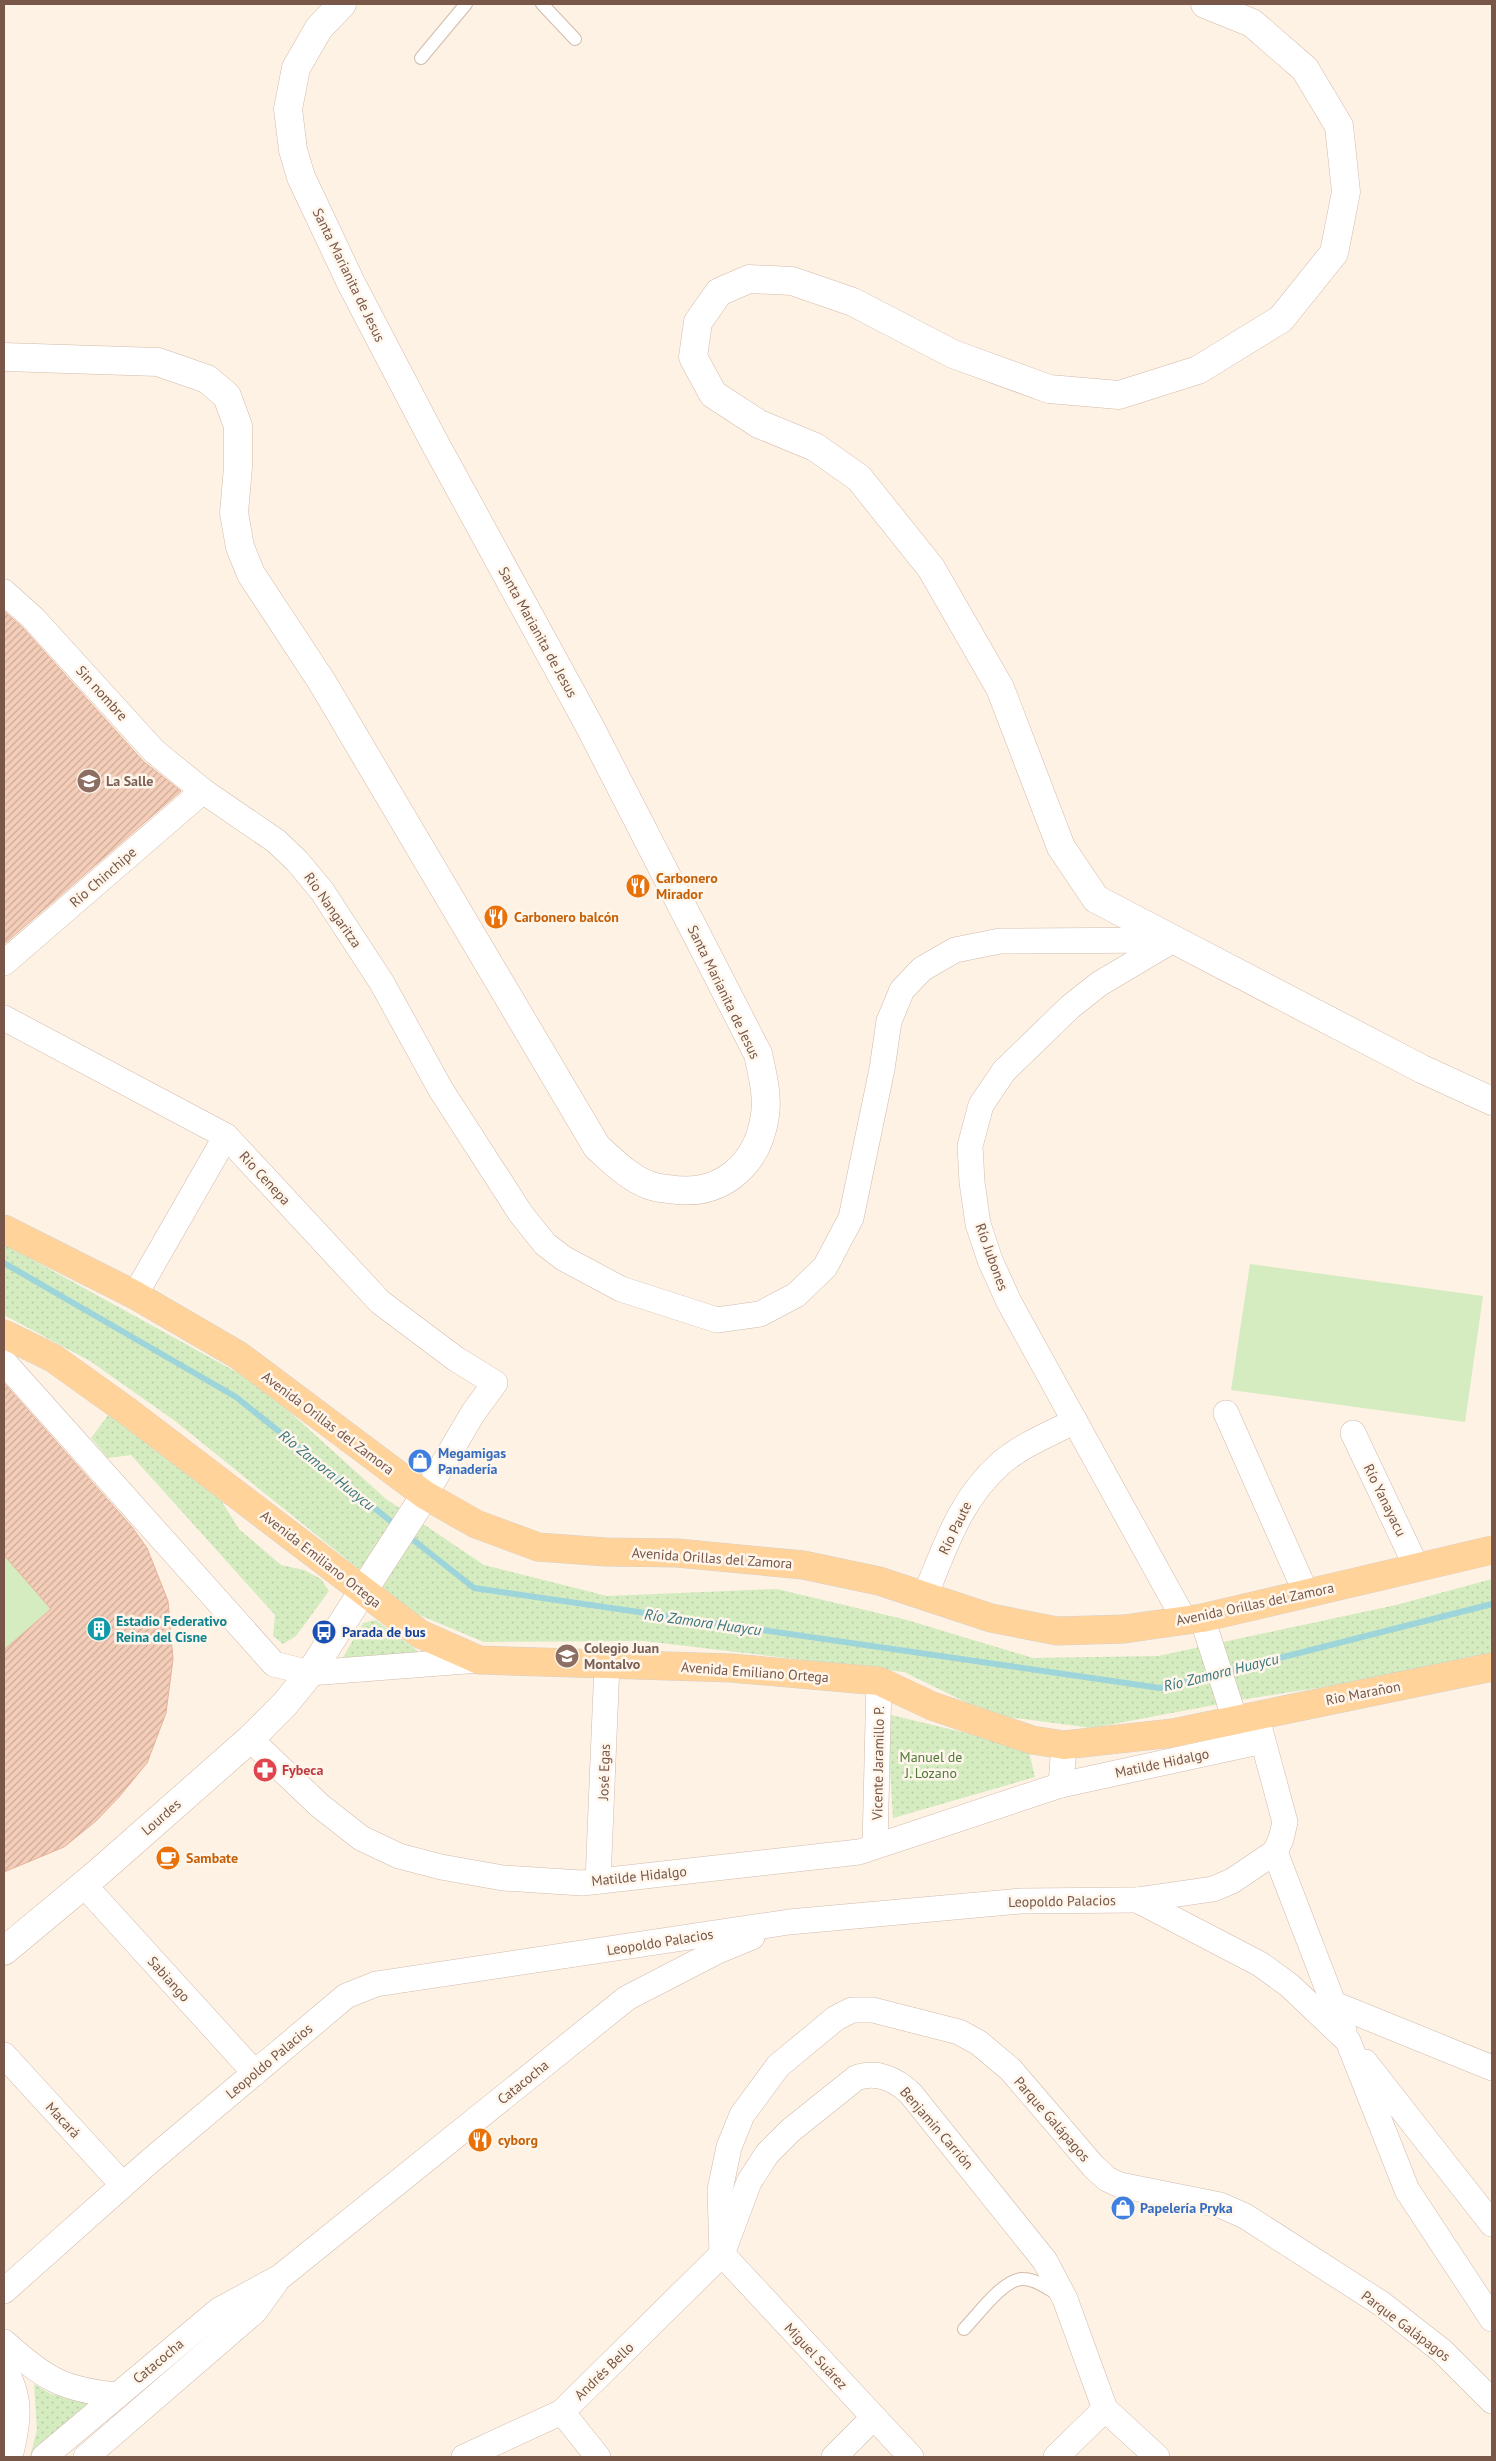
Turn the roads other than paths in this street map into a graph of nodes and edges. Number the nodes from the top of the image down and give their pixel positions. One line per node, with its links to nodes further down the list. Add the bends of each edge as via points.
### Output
1 (342, 4): 7 (street, Santa Marianita de Jesus, via 319,28 296,68 288,109 293,150 301,177 431,436 589,725 758,1054 764,1083 765,1114 757,1143 742,1169 713,1187 686,1192 650,1186 622,1169 597,1147 322,682 252,574 240,547 234,513 238,426 227,396 207,379 158,362)
2 (466, 4): 6 (lane)
3 (542, 4): 5 (lane)
4 (1205, 4): 10 (street, via 1252,23 1305,69 1339,126 1346,192 1334,253 1281,319 1198,370 1119,395 1049,389 953,354 853,302 792,281 749,279 719,292 698,322 693,357 713,394 758,424 815,447 860,478 930,568 1000,688 1061,847 1096,899)
5 (575, 39)
6 (421, 58)
7 (4, 357)
8 (4, 592): 9 (street, Sin nombre, via 34,618 154,751)
9 (203, 791): 10 (street, Rio Nangaritza, via 276,841 322,890 382,983 441,1090 521,1214 546,1244 563,1258 621,1289 717,1320 760,1314 796,1295 825,1267 851,1218 889,1021 902,990 922,969 955,950 1000,940); 11 (street, Río Chinchipe)
10 (1173, 940): 13 (street, via 1422,1069); 20 (street, Río Jubones, via 1099,984 1070,1007 1010,1065 981,1105 970,1146 978,1224 990,1260 1009,1302)
11 (4, 963)
12 (4, 1018): 14 (street, Rio Cenepa)
13 (1492, 1101)
14 (226, 1136): 16 (street); 22 (street, Rio Cenepa, via 380,1302 456,1359 495,1383 473,1412)
15 (4, 1229): 16 (main road, Avenida Orillas del Zamora)
16 (135, 1295): 22 (main road, Avenida Orillas del Zamora, via 238,1355)
17 (4, 1334): 25 (main road, Avenida Emiliano Ortega, via 53,1358 295,1537)
18 (4, 1362): 32 (street, via 274,1664)
19 (1226, 1413): 26 (street)
20 (1074, 1421): 27 (street, Río Paute, via 1002,1462 978,1486 952,1529); 28 (street, Río Jubones)
21 (1353, 1433): 24 (street, Río Yanayacu)
22 (420, 1503): 25 (street, Lourdes); 27 (main road, Avenida Orillas del Zamora, via 538,1547 677,1553 803,1565 879,1581)
23 (1492, 1550): 24 (main road, Avenida Orillas del Zamora)
24 (1418, 1568): 26 (main road, Avenida Orillas del Zamora)
25 (368, 1581): 29 (main road, Avenida Emiliano Ortega, via 420,1634); 32 (street, Lourdes)
26 (1306, 1593): 28 (main road, Avenida Orillas del Zamora)
27 (925, 1596): 28 (main road, Avenida Orillas del Zamora, via 991,1618 1057,1631 1124,1629)
28 (1194, 1620): 34 (street, Río Jubones)
29 (479, 1660): 30 (main road, Avenida Emiliano Ortega); 32 (street)
30 (607, 1664): 33 (main road, Avenida Emiliano Ortega, via 731,1668); 41 (street, José Egas)
31 (1492, 1667): 34 (main road, Rio Marañon)
32 (310, 1673): 35 (street, Lourdes)
33 (879, 1681): 37 (main road, Avenida Emiliano Ortega, via 932,1706 1032,1740); 39 (street, Vicente Jaramillo P.)
34 (1245, 1717): 36 (street); 37 (main road, Avenida Emiliano Ortega, via 1173,1733)
35 (250, 1739): 41 (street, Matilde Hidalgo, via 319,1805 361,1838 400,1856 504,1878); 42 (street, Lourdes)
36 (1263, 1741): 38 (street, Matilde Hidalgo); 40 (street, via 1284,1822)
37 (1064, 1745): 38 (street)
38 (1061, 1785): 39 (street, Matilde Hidalgo)
39 (875, 1846): 41 (street, Matilde Hidalgo, via 859,1852)
40 (1275, 1852): 43 (street, Leopoldo Palacios, via 1232,1881 1212,1889); 46 (street)
41 (598, 1881)
42 (84, 1885): 45 (street, Lourdes); 50 (street, Sabiango)
43 (1136, 1900): 44 (street, Leopoldo Palacios, via 1020,1901); 47 (street, via 1260,1964 1289,1985)
44 (789, 1922): 50 (street, Leopoldo Palacios, via 376,1984 346,1996); 54 (street, Catacocha, via 718,1951 627,1998)
45 (4, 1951)
46 (1332, 2003): 47 (street); 49 (street)
47 (1348, 2041): 52 (street); 57 (street, via 1407,2190)
48 (4, 2055): 51 (street, Macará)
49 (1492, 2068)
50 (255, 2073): 51 (street, Leopoldo Palacios)
51 (123, 2184): 55 (street, Leopoldo Palacios)
52 (1492, 2224)
53 (722, 2254): 56 (street, Benjamín Carrión, via 749,2182 767,2154 790,2130 856,2078 878,2074 912,2094 1035,2246); 62 (street, Parque Galápagos, via 720,2190 729,2147 742,2115 778,2066 836,2018 852,2010 872,2010 959,2032 979,2042 1010,2070 1107,2179 1120,2185 1220,2205 1244,2216 1382,2304 1442,2351); 64 (street, Andrés Bello); 65 (street, Miguel Suárez)
54 (280, 2277): 61 (street, Catacocha, via 219,2310); 68 (street, Catacocha, via 254,2312)
55 (4, 2291)
56 (1065, 2299): 58 (lane, via 1034,2282 1012,2281); 63 (street, Benjamín Carrión)
57 (1492, 2319)
58 (964, 2329)
59 (4, 2342): 61 (street, via 48,2378 79,2390)
60 (4, 2367): 66 (street, via 17,2396 18,2421)
61 (118, 2395): 67 (street, Catacocha)
62 (1492, 2401)
63 (1105, 2408): 73 (street); 74 (street)
64 (562, 2412): 69 (street, Andrés Bello); 70 (street)
65 (872, 2418): 71 (street); 72 (street, Miguel Suárez)
66 (10, 2457)
67 (44, 2457)
68 (86, 2457)
69 (464, 2457)
70 (598, 2457)
71 (834, 2457)
72 (911, 2457)
73 (1056, 2457)
74 (1156, 2457)

